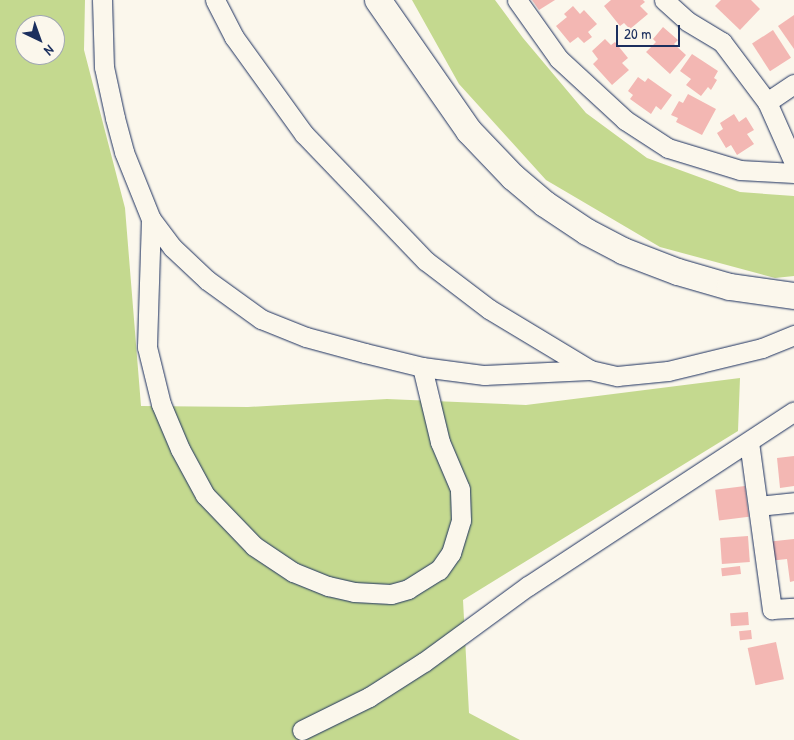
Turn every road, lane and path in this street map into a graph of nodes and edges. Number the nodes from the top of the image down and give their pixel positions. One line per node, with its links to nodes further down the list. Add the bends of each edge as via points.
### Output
1 (102, 0): 10 (street, via 104,67 115,118 124,152)
2 (215, 0): 14 (street, via 234,37 304,134 426,261 490,309)
3 (378, 0): 11 (street, via 469,131 513,177 545,204 623,251 678,272 730,287)
4 (517, 0): 9 (street, via 559,59 625,120 668,148 740,170)
5 (664, 0): 7 (street, via 687,21 722,42)
6 (794, 84): 7 (street)
7 (766, 102): 8 (street)
8 (794, 163)
9 (794, 173)
10 (151, 219): 13 (street, via 172,247 207,280 261,318 306,337); 13 (street, via 147,346 161,404 205,495 254,546 293,572 354,592 391,594 408,589 439,570 451,553 461,520 460,489 440,442)
11 (794, 296)
12 (794, 336): 14 (street, via 762,348 668,371 617,376)
13 (422, 367): 14 (street, via 484,375)
14 (590, 370)
15 (794, 411): 16 (street)
16 (750, 442): 18 (street); 20 (street, via 528,586 424,662 369,697)
17 (794, 502): 18 (street)
18 (758, 506): 19 (street, via 772,609)
19 (794, 608)
20 (302, 730)

